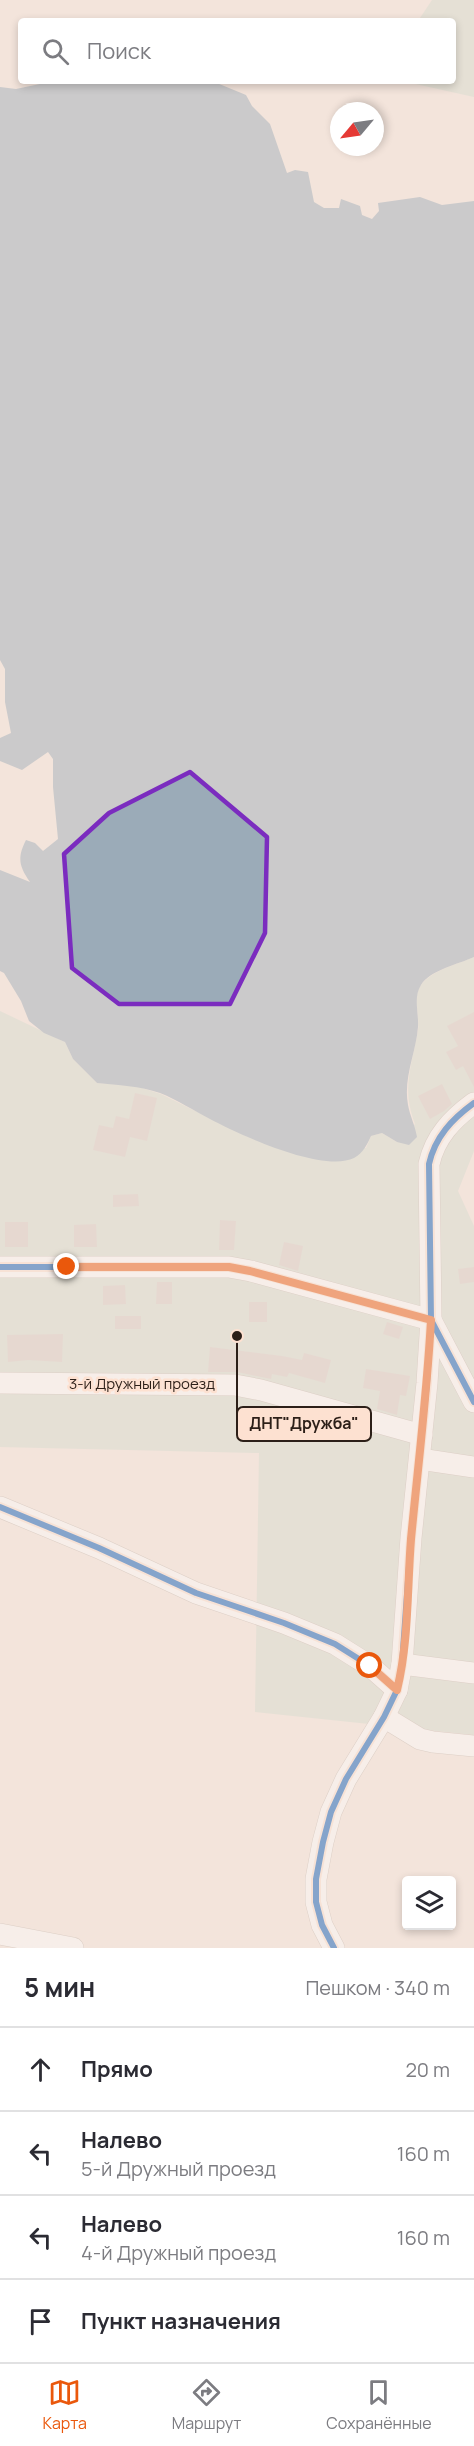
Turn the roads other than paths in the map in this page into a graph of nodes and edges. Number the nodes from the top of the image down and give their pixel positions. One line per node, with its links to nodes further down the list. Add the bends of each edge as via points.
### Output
1 (474, 1103): 3 (street, via 446,1127 431,1154)
2 (0, 1267): 3 (street, via 229,1267)
3 (431, 1320): 5 (street); 6 (street)
4 (0, 1383): 6 (street, 3-й Дружный проезд, via 236,1385)
5 (474, 1402)
6 (422, 1435): 7 (street)
7 (420, 1459): 8 (street); 10 (street)
8 (474, 1467)
9 (0, 1507): 12 (street, via 196,1593 314,1634 370,1666)
10 (402, 1664): 11 (street); 12 (street)
11 (474, 1673)
12 (397, 1690): 13 (street)
13 (384, 1717): 14 (street, via 420,1739); 17 (street, via 346,1779 323,1842 316,1902)
14 (474, 1746)
15 (0, 1934): 16 (street)
16 (73, 1948)
17 (334, 1948)

